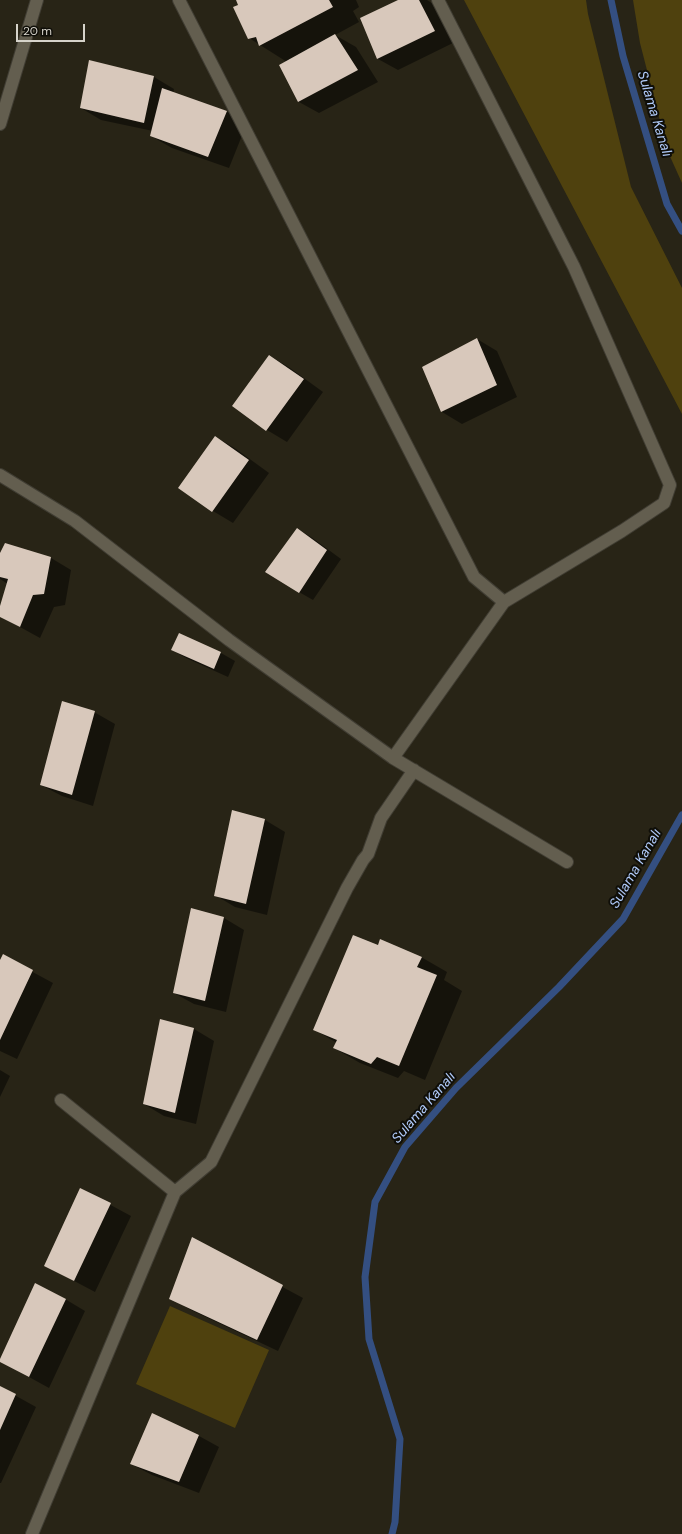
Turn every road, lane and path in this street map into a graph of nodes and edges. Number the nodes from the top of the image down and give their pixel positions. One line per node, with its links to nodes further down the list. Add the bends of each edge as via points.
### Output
1 (37, 0): 4 (street)
2 (179, 0): 6 (street, via 474,577)
3 (438, 0): 6 (street, via 574,267 670,485 664,503 622,532)
4 (0, 124)
5 (0, 475): 7 (street, via 75,521 229,640)
6 (504, 602): 7 (street)
7 (394, 758): 8 (street)
8 (414, 770): 9 (street); 11 (street, via 381,818 368,854 347,888 211,1162)
9 (567, 862)
10 (61, 1100): 11 (street)
11 (175, 1192): 12 (street)
12 (32, 1534)

